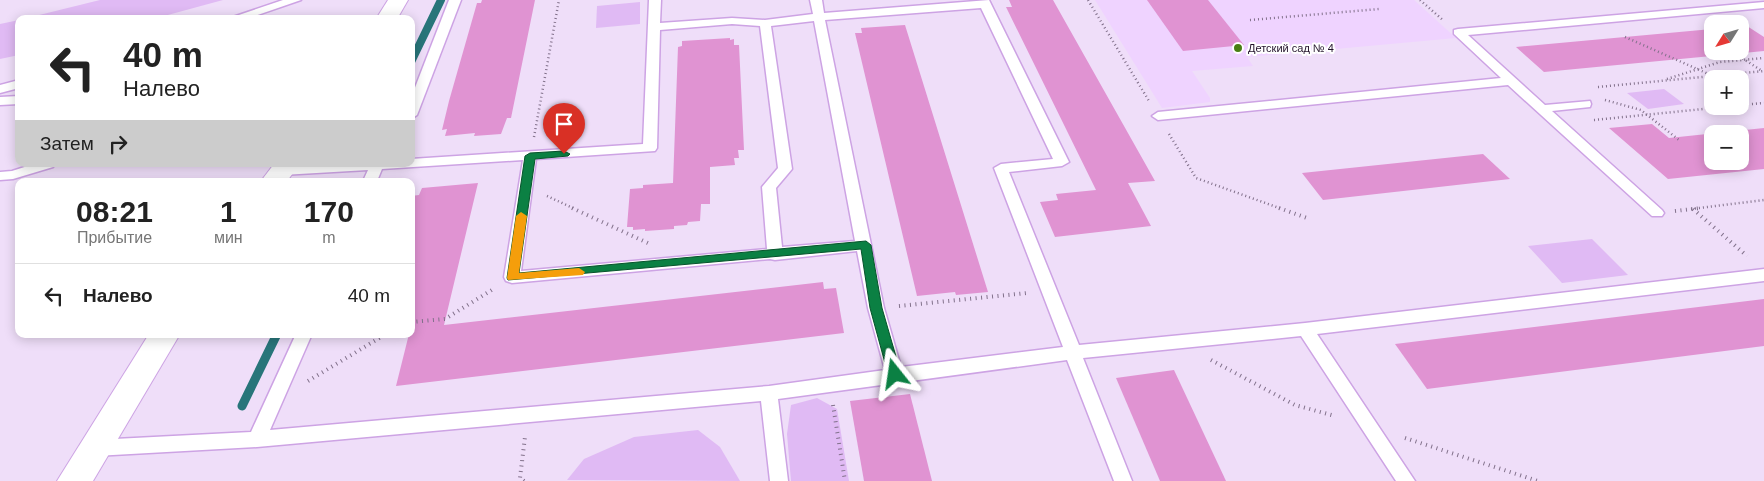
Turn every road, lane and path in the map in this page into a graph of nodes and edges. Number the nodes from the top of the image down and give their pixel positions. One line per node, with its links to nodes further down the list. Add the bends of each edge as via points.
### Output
1 (295, 0): 12 (lane)
2 (398, 0): 13 (street)
3 (455, 0): 38 (lane)
4 (559, 0): 46 (path)
5 (654, 0): 18 (lane)
6 (816, 0): 14 (lane)
7 (1420, 0): 19 (path)
8 (984, 2): 10 (lane); 62 (lane, via 1062,162 1001,168)
9 (1764, 4): 16 (lane)
10 (910, 5): 14 (lane)
11 (1379, 9): 15 (path)
12 (246, 15)
13 (389, 15)
14 (819, 17): 17 (lane); 56 (lane)
15 (1250, 20)
16 (1588, 20): 19 (lane); 23 (path)
17 (764, 22): 18 (lane, via 732,21); 57 (lane, via 785,169 769,187)
18 (654, 28): 46 (lane, via 650,148)
19 (1458, 32): 28 (lane)
20 (1764, 58): 22 (path)
21 (1744, 60): 23 (path, via 1720,62); 24 (path)
22 (1749, 60)
23 (1698, 69): 25 (path); 29 (path)
24 (1763, 71): 26 (path)
25 (1704, 72)
26 (1749, 72)
27 (1704, 77): 29 (path)
28 (1511, 81): 40 (lane); 43 (lane)
29 (1659, 81): 31 (path)
30 (15, 85): 32 (lane)
31 (1591, 88)
32 (0, 89)
33 (1602, 97): 42 (path, via 1607,102 1631,106)
34 (15, 100): 35 (lane)
35 (0, 101)
36 (1764, 103): 39 (path)
37 (1585, 104): 40 (lane)
38 (415, 105)
39 (1749, 105)
40 (1540, 109): 44 (lane)
41 (1704, 109): 42 (path)
42 (1649, 115): 44 (path); 45 (path)
43 (1158, 116)
44 (1556, 124): 55 (lane)
45 (1679, 140)
46 (530, 156): 47 (lane); 52 (lane)
47 (415, 163)
48 (38, 167): 51 (lane)
49 (350, 167): 50 (lane)
50 (281, 172)
51 (0, 176)
52 (526, 186): 59 (path); 61 (lane)
53 (1764, 200): 54 (path)
54 (1693, 209): 55 (path); 58 (path)
55 (1657, 213)
56 (866, 245): 57 (lane); 63 (lane)
57 (775, 255): 59 (lane)
58 (1750, 259)
59 (690, 262): 61 (lane)
60 (1764, 275): 65 (lane)
61 (512, 278): 64 (path, via 445,319)
62 (1049, 290): 63 (path); 69 (lane)
63 (876, 308): 70 (lane)
64 (415, 322)
65 (1305, 328): 69 (lane); 82 (lane)
66 (163, 338): 76 (street)
67 (302, 338): 73 (lane)
68 (379, 338): 73 (path)
69 (1073, 354): 70 (lane); 81 (lane)
70 (895, 374): 71 (lane)
71 (830, 384): 72 (lane); 80 (path)
72 (769, 393): 74 (lane); 79 (lane)
73 (272, 403): 75 (lane)
74 (528, 416): 75 (lane); 78 (path, via 520,478)
75 (256, 439): 76 (lane)
76 (95, 448): 77 (street)
77 (74, 481)
78 (524, 481)
79 (779, 481)
80 (845, 481)
81 (1123, 481)
82 (1406, 481)

